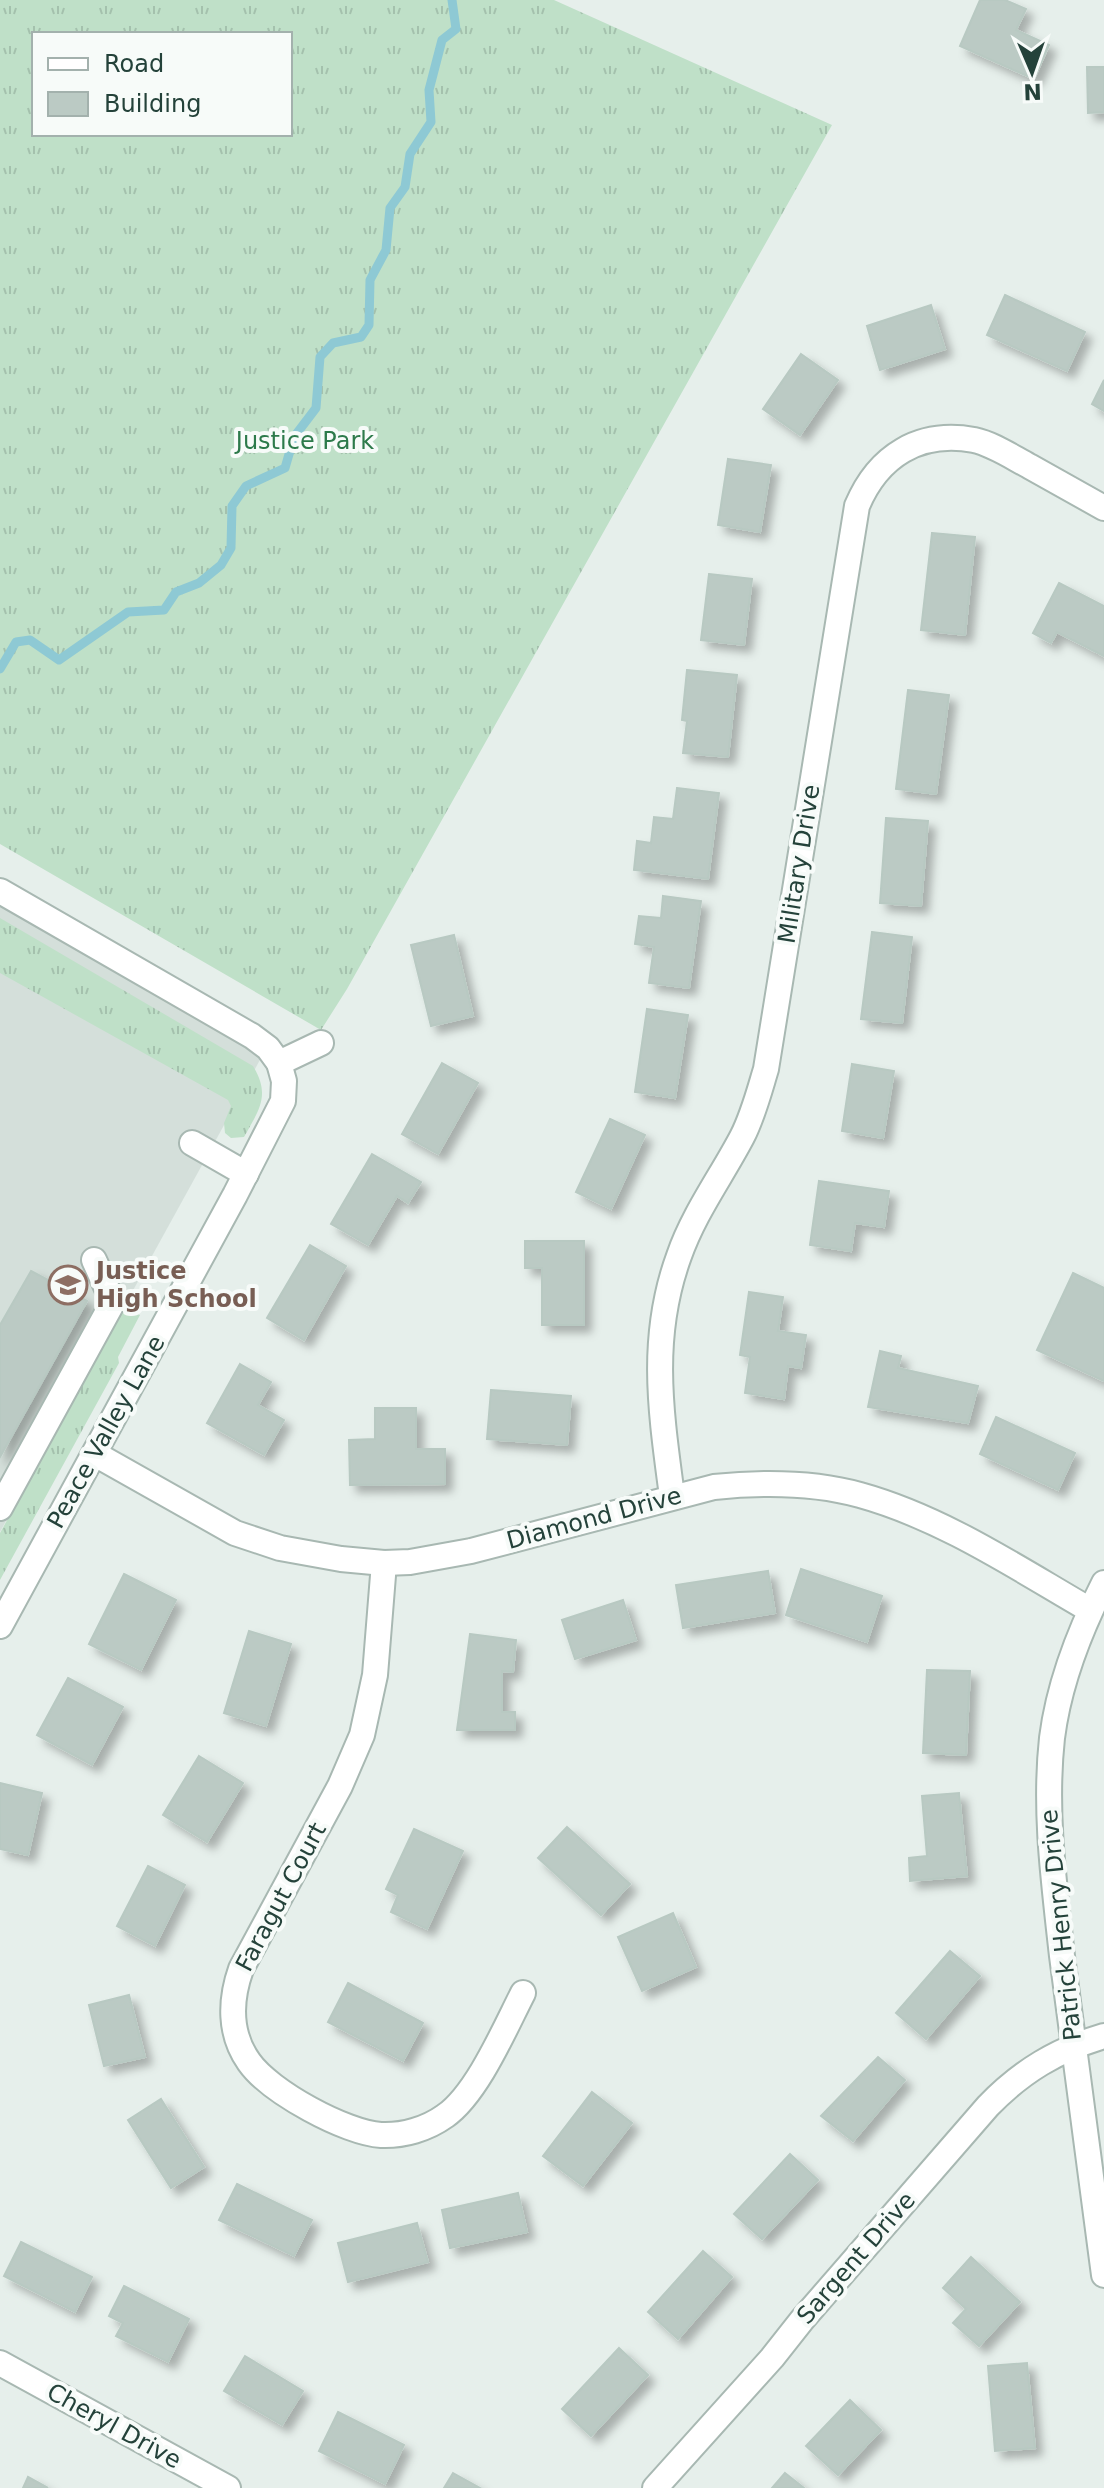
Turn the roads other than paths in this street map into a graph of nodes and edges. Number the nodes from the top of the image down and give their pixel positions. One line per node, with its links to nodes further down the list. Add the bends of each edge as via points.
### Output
1 (1104, 508): 9 (street, Military Drive, via 975,441 921,442 898,452 866,484 857,506 766,1069 742,1136 679,1255 667,1298 659,1394)
2 (0, 891): 4 (street, via 252,1036)
3 (321, 1043): 4 (street)
4 (279, 1063): 6 (street, Peace Valley Lane, via 283,1101)
5 (192, 1143): 6 (street)
6 (246, 1174): 8 (street, Peace Valley Lane)
7 (94, 1260): 10 (street, via 113,1302)
8 (95, 1454): 11 (street, Diamond Drive, via 235,1533 280,1548); 14 (street, Peace Valley Lane)
9 (672, 1496): 11 (street, Diamond Drive, via 471,1551); 13 (street, Diamond Drive, via 749,1483 807,1485 859,1495 919,1515)
10 (0, 1508)
11 (384, 1563): 15 (street, Faragut Court, via 375,1675 362,1735 241,1969 234,1990 237,2037 263,2078 292,2098 344,2125 402,2135 456,2108)
12 (1104, 1583): 13 (street, Patrick Henry Drive)
13 (1090, 1610): 17 (street, Patrick Henry Drive, via 1070,1657 1049,1775 1049,1840)
14 (0, 1626)
15 (523, 1993)
16 (1104, 2036): 17 (street, Sargent Drive)
17 (1073, 2046): 18 (street, Patrick Henry Drive); 21 (street, Sargent Drive, via 1041,2061 988,2106)
18 (1104, 2275)
19 (0, 2363): 20 (street, Cheryl Drive)
20 (228, 2488)
21 (655, 2488)

